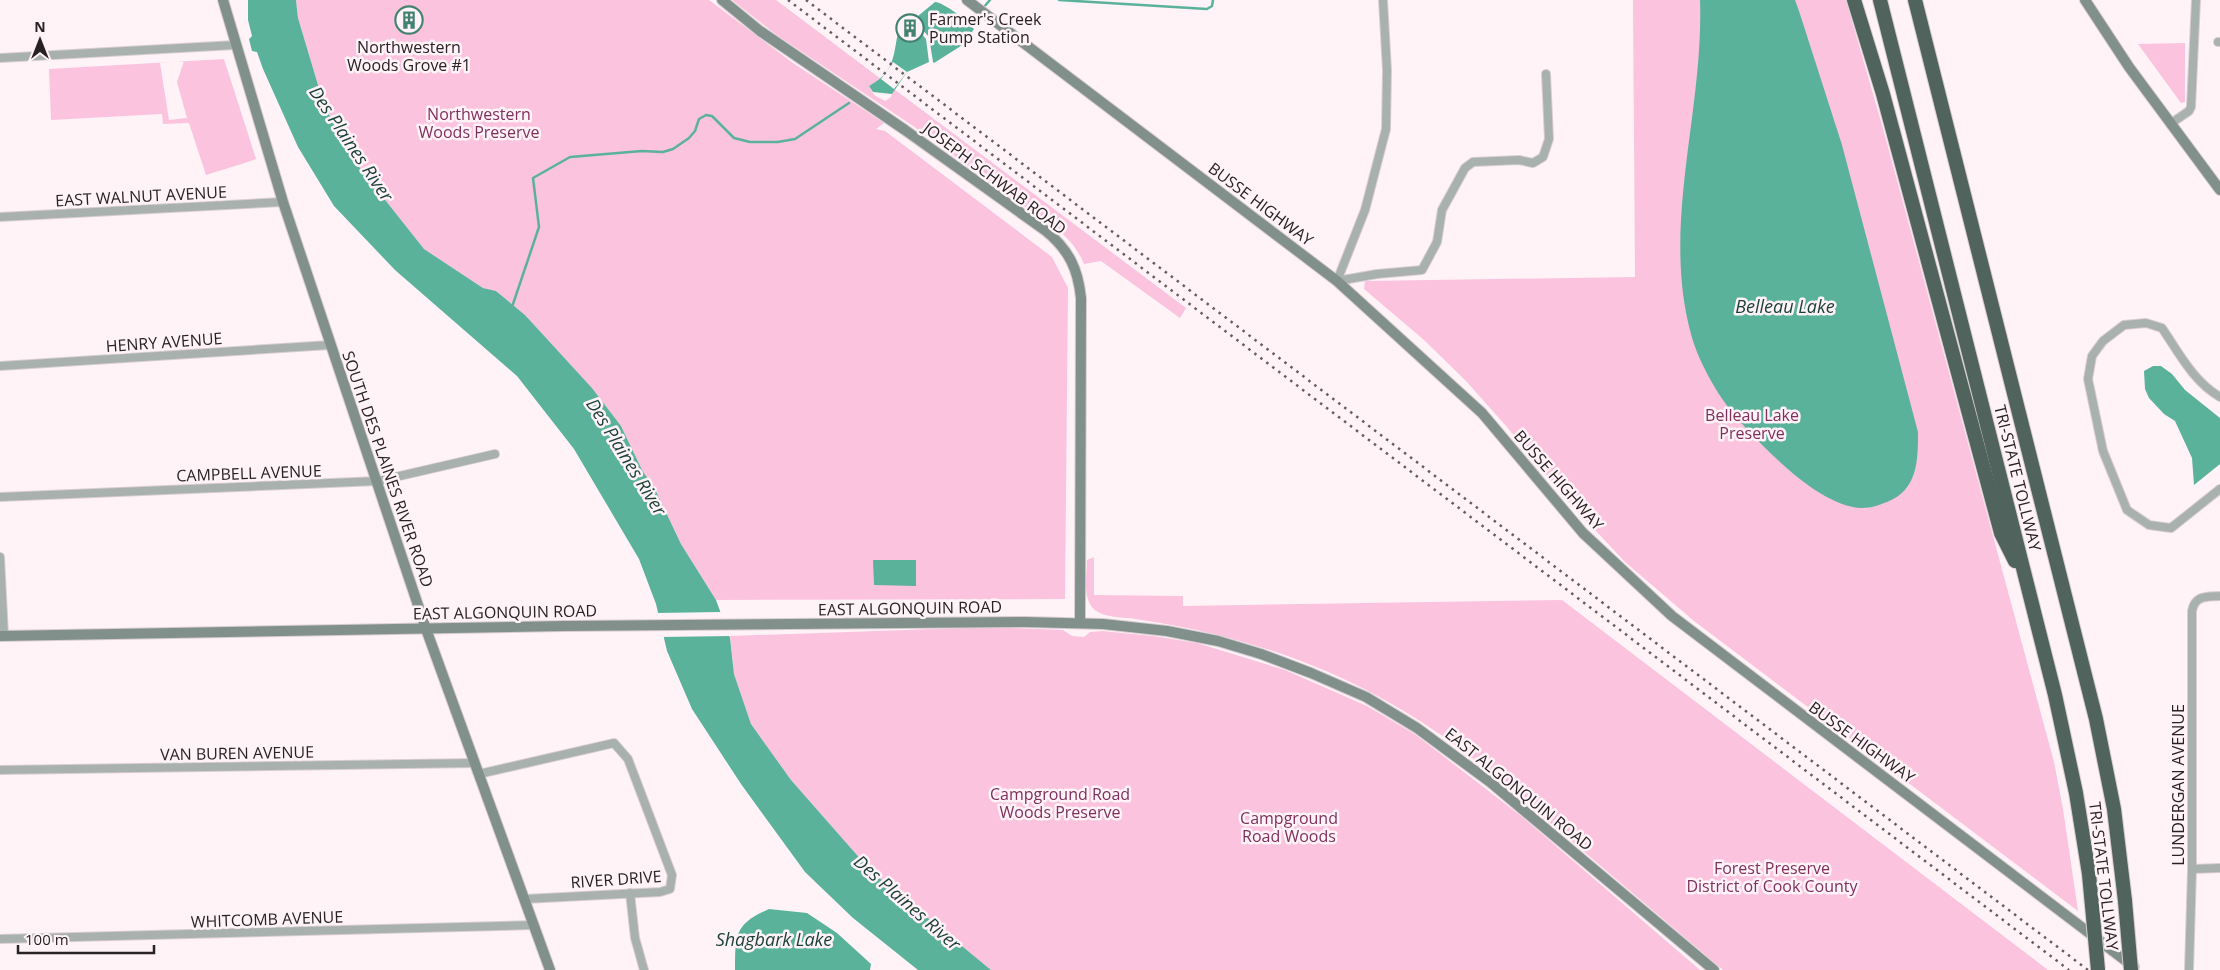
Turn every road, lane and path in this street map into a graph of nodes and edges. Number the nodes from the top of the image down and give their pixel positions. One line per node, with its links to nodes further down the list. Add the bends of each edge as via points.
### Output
1 (223, 0): 10 (main road, SOUTH DES PLAINES RIVER ROAD)
2 (722, 0): 28 (main road, JOSEPH SCHWAB ROAD, via 760,31 1046,231 1072,260 1081,298)
3 (967, 0): 17 (main road, BUSSE HIGHWAY)
4 (1383, 0): 17 (street, via 1388,70 1386,129 1365,210)
5 (1854, 0): 26 (highway, via 1883,94 2000,533)
6 (1880, 0): 26 (highway, TRI-STATE TOLLWAY)
7 (1915, 0): 44 (highway, TRI-STATE TOLLWAY, bridge, via 2096,718 2114,809)
8 (2085, 0): 13 (main road)
9 (2196, 0): 13 (street, via 2191,107)
10 (235, 45): 11 (street); 15 (main road, SOUTH DES PLAINES RIVER ROAD)
11 (0, 58)
12 (1546, 74): 17 (street, via 1549,139 1543,157 1533,163 1519,160 1473,162 1465,168 1442,210 1436,242 1422,270)
13 (2170, 124): 14 (main road)
14 (2220, 190)
15 (283, 202): 16 (street, EAST WALNUT AVENUE); 18 (main road, SOUTH DES PLAINES RIVER ROAD)
16 (0, 218)
17 (1337, 281): 45 (main road, BUSSE HIGHWAY, via 1482,414 1583,533 1672,616)
18 (330, 345): 19 (street, HENRY AVENUE); 22 (main road, SOUTH DES PLAINES RIVER ROAD)
19 (0, 366)
20 (2220, 397): 23 (street, via 2186,365 2162,328 2146,324 2124,325 2103,341 2092,356 2088,379 2103,449 2127,510 2149,525 2171,528)
21 (495, 454): 22 (street, CAMPBELL AVENUE)
22 (378, 481): 24 (street, CAMPBELL AVENUE); 29 (main road, SOUTH DES PLAINES RIVER ROAD)
23 (2220, 489)
24 (0, 497)
25 (0, 557): 30 (street)
26 (2026, 580): 43 (highway, TRI-STATE TOLLWAY, bridge, via 2070,766 2089,874)
27 (2220, 596): 35 (street, LUNDERGAN AVENUE, via 2200,597 2195,600 2192,611)
28 (1080, 623): 29 (main road, EAST ALGONQUIN ROAD); 42 (main road, EAST ALGONQUIN ROAD, via 1167,631 1218,641 1311,672 1366,698 1417,728 1490,782)
29 (426, 629): 30 (main road, EAST ALGONQUIN ROAD); 31 (main road, SOUTH DES PLAINES RIVER ROAD)
30 (2, 636)
31 (475, 763): 32 (street, VAN BUREN AVENUE); 33 (main road, SOUTH DES PLAINES RIVER ROAD)
32 (0, 770)
33 (479, 774): 36 (street, RIVER DRIVE, via 614,744 628,759 672,881 666,891); 37 (main road, SOUTH DES PLAINES RIVER ROAD)
34 (2220, 868): 35 (street)
35 (2192, 869): 46 (street, LUNDERGAN AVENUE)
36 (630, 893): 37 (street, RIVER DRIVE); 41 (street, via 635,938)
37 (525, 899): 38 (main road, SOUTH DES PLAINES RIVER ROAD)
38 (534, 925): 39 (street, WHITCOMB AVENUE); 40 (main road, SOUTH DES PLAINES RIVER ROAD)
39 (0, 939)
40 (550, 970)
41 (644, 970)
42 (1714, 970)
43 (2098, 970)
44 (2131, 970)
45 (2138, 970)
46 (2189, 970)

